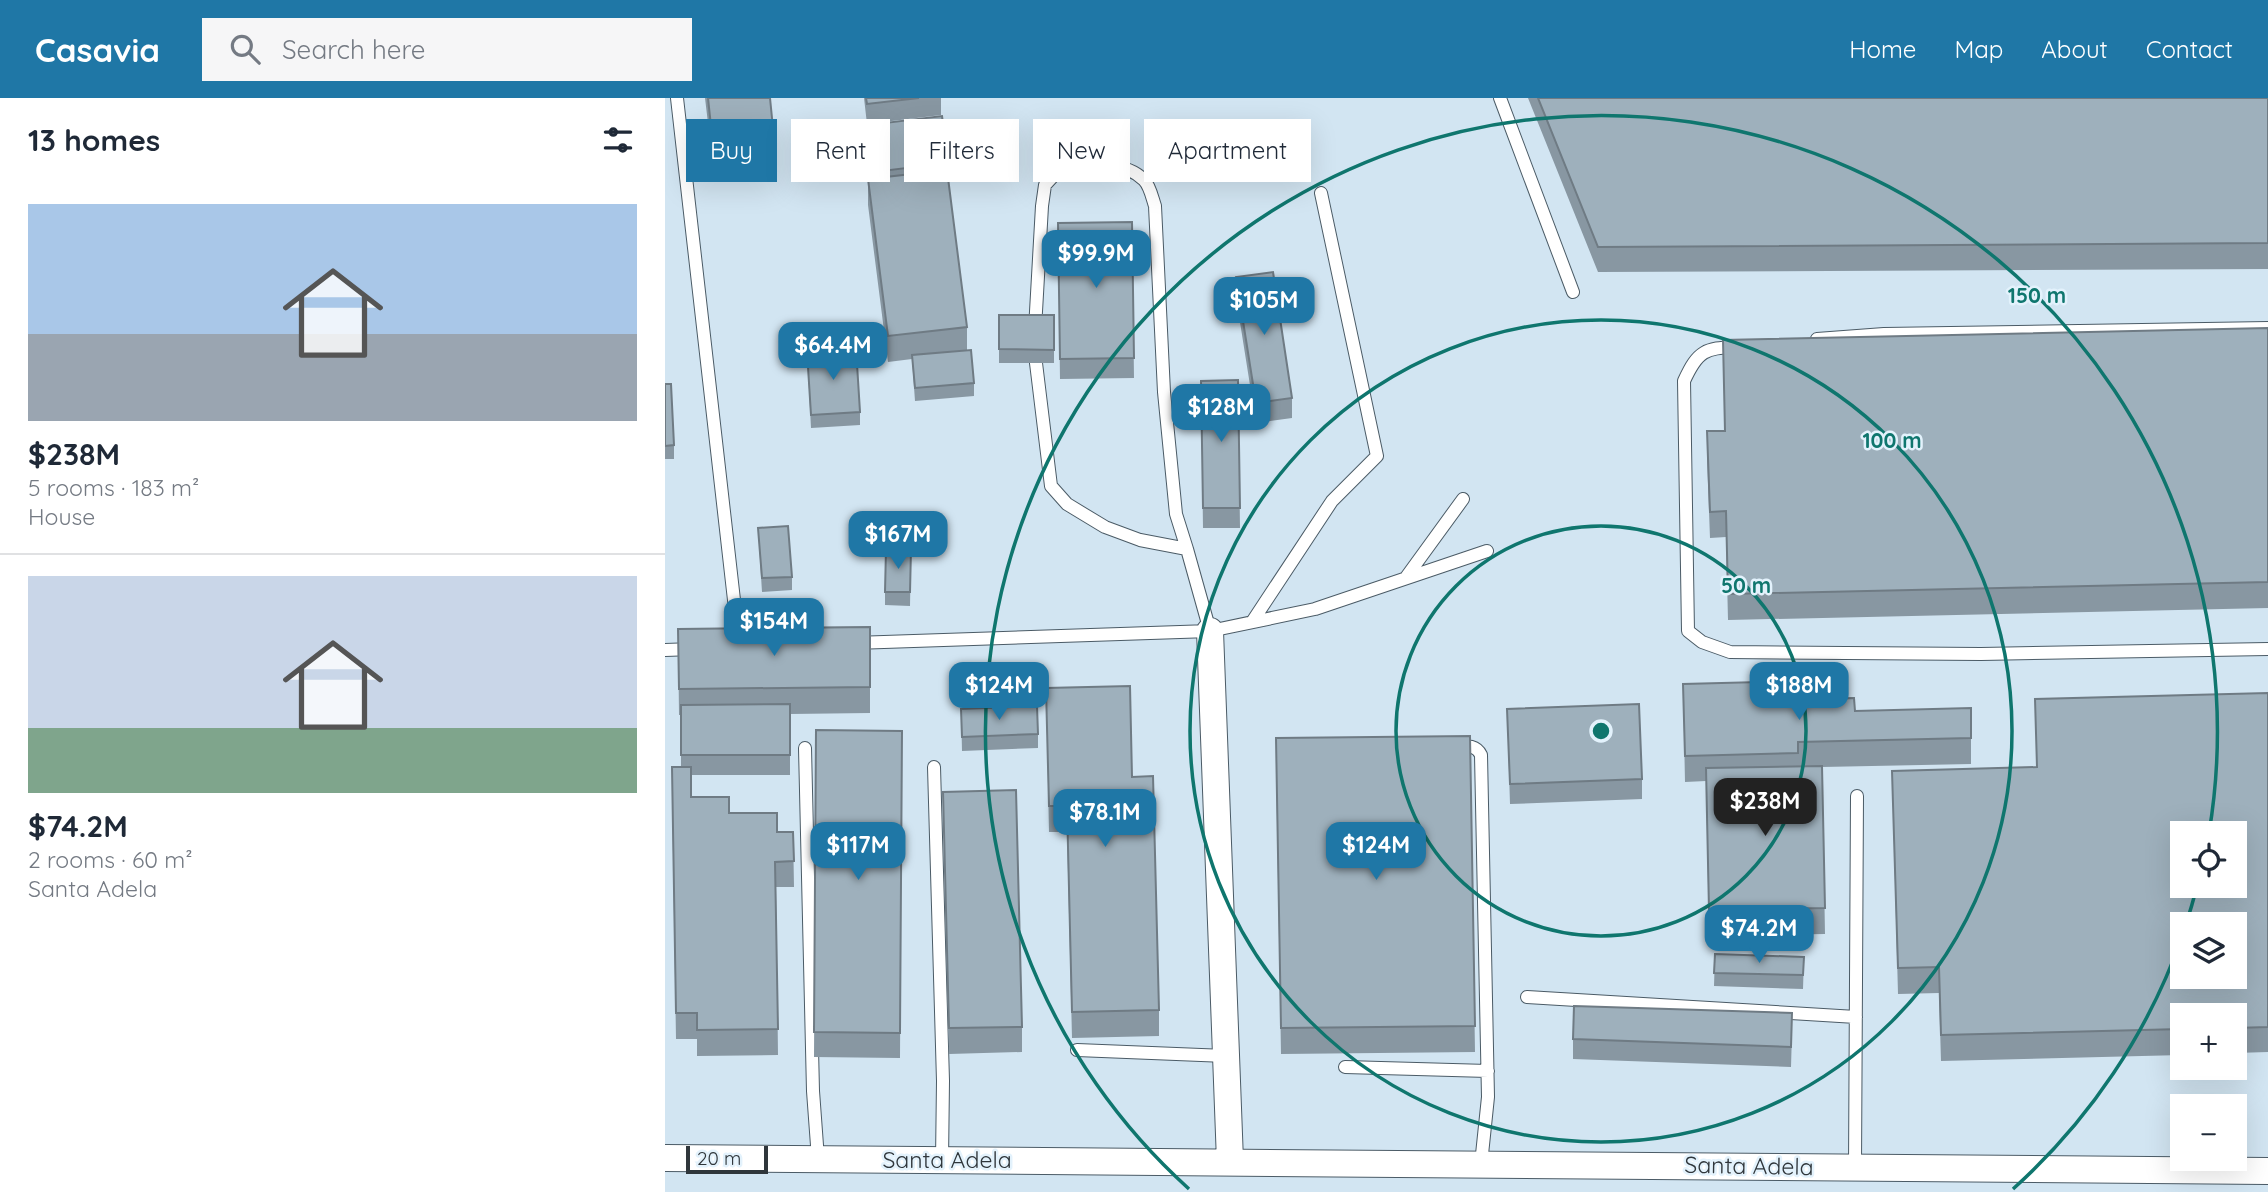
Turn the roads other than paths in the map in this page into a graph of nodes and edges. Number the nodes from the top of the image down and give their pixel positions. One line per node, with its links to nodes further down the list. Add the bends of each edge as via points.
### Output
1 (677, 98): 17 (lane, via 733,648)
2 (1500, 98): 4 (lane)
3 (1321, 193): 14 (lane, via 1377,456 1332,501)
4 (1573, 292)
5 (2268, 328): 7 (lane, via 1884,334)
6 (1035, 329): 11 (lane, via 1045,185 1057,172 1112,165 1133,171 1146,181 1155,205 1165,405 1176,514)
7 (1803, 341)
8 (1749, 345): 19 (lane, via 1709,349 1693,362 1684,381 1688,631 1702,642 1730,652)
9 (1036, 363): 11 (lane, via 1051,486 1067,504 1105,527)
10 (1463, 499): 13 (lane)
11 (1187, 549): 15 (lane)
12 (1487, 551): 13 (lane)
13 (1406, 577): 14 (lane, via 1315,609)
14 (1252, 622): 15 (lane)
15 (1210, 631): 16 (lane); 28 (street)
16 (836, 644)
17 (753, 647)
18 (702, 649): 20 (lane)
19 (2268, 649)
20 (665, 650)
21 (1445, 746): 30 (lane, via 1471,746 1481,755)
22 (805, 748): 32 (lane)
23 (934, 767): 33 (lane)
24 (1857, 796): 26 (lane)
25 (1527, 997): 26 (lane)
26 (1856, 1017): 36 (lane)
27 (1077, 1049): 28 (lane)
28 (1226, 1056): 34 (street)
29 (1345, 1067): 30 (lane)
30 (1488, 1071): 35 (lane)
31 (665, 1158): 32 (street, Santa Adela)
32 (818, 1159): 33 (street, Santa Adela)
33 (943, 1160): 34 (street, Santa Adela)
34 (1230, 1161): 35 (street, Santa Adela)
35 (1481, 1164): 36 (street, Santa Adela)
36 (1855, 1167): 37 (street, Santa Adela)
37 (2268, 1171)

